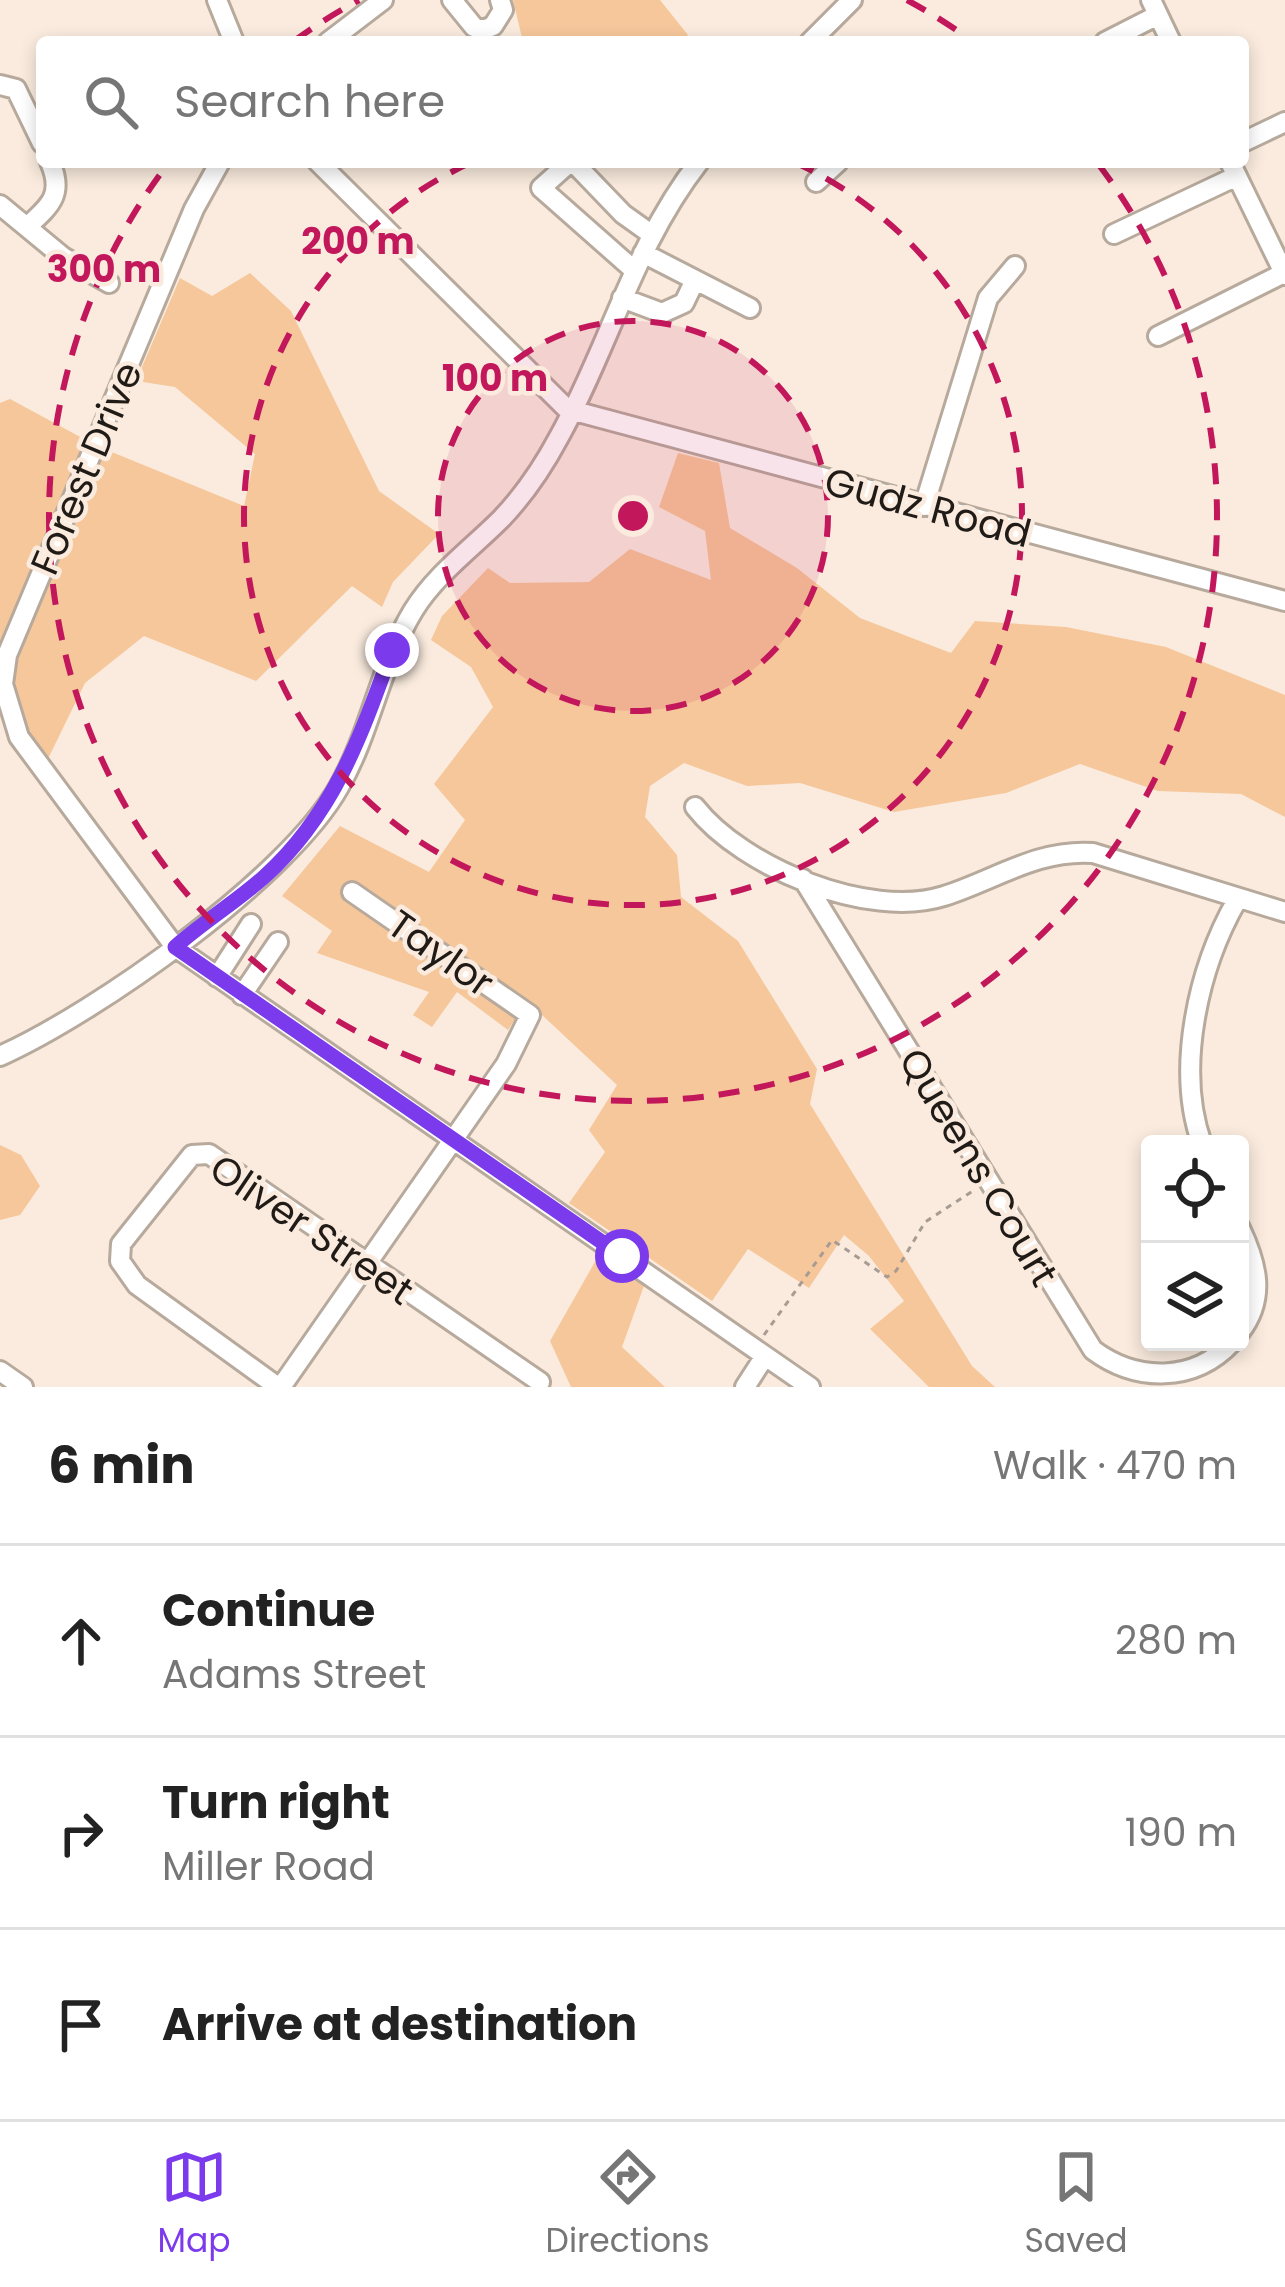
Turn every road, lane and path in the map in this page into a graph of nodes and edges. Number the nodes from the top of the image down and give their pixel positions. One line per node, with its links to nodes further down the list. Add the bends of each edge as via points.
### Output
1 (217, 0): 7 (street)
2 (382, 0): 8 (street)
3 (452, 0): 4 (street, via 483,30 503,10)
4 (500, 0)
5 (852, 0): 9 (street)
6 (1154, 8): 10 (street); 11 (street)
7 (232, 36)
8 (336, 36)
9 (816, 36)
10 (1114, 36)
11 (1168, 36)
12 (0, 85): 14 (street, via 16,89)
13 (1285, 122): 15 (street)
14 (36, 131)
15 (1249, 139)
16 (53, 168): 26 (street, via 56,196)
17 (217, 168): 47 (street, Forest Drive, via 7,655 3,684 20,737)
18 (324, 168): 37 (street)
19 (565, 168): 29 (street, via 541,188)
20 (578, 168): 27 (street)
21 (695, 168): 27 (street)
22 (831, 168): 24 (street)
23 (1233, 169): 28 (street); 31 (street)
24 (816, 182)
25 (0, 205): 26 (street)
26 (27, 227): 33 (street)
27 (651, 234): 29 (street)
28 (1114, 234)
29 (639, 262): 32 (street); 34 (street)
30 (1016, 266): 38 (street, via 988,298)
31 (1284, 274): 36 (street)
32 (695, 280): 34 (street, via 684,303 662,313); 35 (street)
33 (109, 283)
34 (622, 298): 37 (street)
35 (750, 308)
36 (1158, 336)
37 (572, 411): 38 (street, Gudz Road); 47 (street, via 530,486 415,608 321,814 264,877)
38 (924, 506): 39 (street, Gudz Road)
39 (1285, 601)
40 (695, 807): 41 (street, via 731,846)
41 (803, 879): 43 (street, via 897,905 946,896 1066,851); 53 (street, Queens Court)
42 (352, 892): 52 (street, Taylor, via 530,1015)
43 (1237, 900): 44 (street); 51 (street, via 1208,968 1191,1046)
44 (1285, 912)
45 (251, 924): 48 (street)
46 (278, 942): 49 (street)
47 (175, 947): 48 (street, Forest Drive); 50 (street)
48 (217, 977): 49 (street, Forest Drive)
49 (242, 995): 52 (street, Forest Drive)
50 (0, 1056)
51 (1200, 1135)
52 (451, 1142): 55 (street); 58 (street, Forest Drive)
53 (987, 1181): 57 (street, Queens Court, via 1093,1350 1161,1376); 58 (path, via 926,1222 887,1277 832,1240)
54 (1249, 1250): 56 (street, via 1258,1273)
55 (366, 1263): 60 (street, Oliver Street); 62 (street); 62 (street, Oliver Street, via 201,1153 185,1161 121,1244 120,1261 137,1285)
56 (1249, 1312)
57 (1220, 1351)
58 (760, 1352): 63 (street); 64 (street, Forest Drive)
59 (0, 1371): 61 (street)
60 (539, 1382)
61 (23, 1387)
62 (279, 1387)
63 (745, 1387)
64 (810, 1387)

